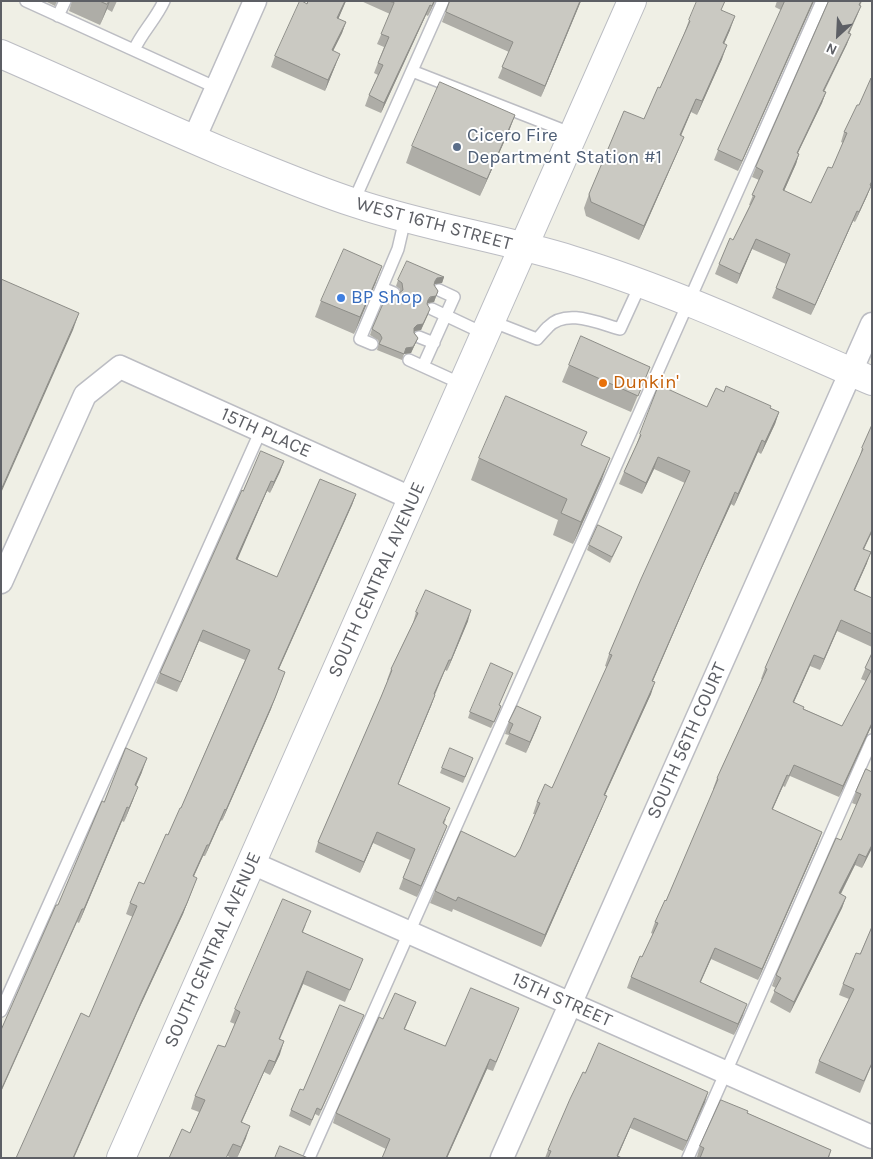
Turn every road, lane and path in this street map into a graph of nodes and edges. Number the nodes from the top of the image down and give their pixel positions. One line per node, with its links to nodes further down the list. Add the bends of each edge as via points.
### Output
1 (26, 1): 8 (lane)
2 (65, 1): 8 (lane)
3 (164, 1): 9 (lane)
4 (255, 1): 12 (street)
5 (443, 1): 11 (lane)
6 (632, 1): 13 (main road, SOUTH CENTRAL AVENUE)
7 (822, 1): 24 (lane)
8 (58, 16): 9 (lane)
9 (134, 50): 12 (lane)
10 (1, 54): 14 (main road, WEST 16TH STREET)
11 (412, 71): 13 (lane); 15 (lane)
12 (217, 88): 14 (street)
13 (574, 134): 17 (main road, SOUTH CENTRAL AVENUE)
14 (194, 139): 15 (main road, WEST 16TH STREET)
15 (353, 203): 16 (main road, WEST 16TH STREET)
16 (405, 219): 17 (main road, WEST 16TH STREET); 18 (lane)
17 (524, 248): 20 (main road, WEST 16TH STREET); 30 (main road, SOUTH CENTRAL AVENUE)
18 (390, 268): 19 (lane); 21 (lane)
19 (402, 273)
20 (641, 283): 24 (main road, WEST 16TH STREET); 30 (lane, via 620,329 587,320 560,319 548,326 537,339)
21 (382, 288): 23 (lane); 26 (lane)
22 (439, 290): 27 (lane, via 454,297)
23 (394, 293)
24 (688, 302): 36 (main road, WEST 16TH STREET); 43 (lane)
25 (432, 309): 27 (lane)
26 (370, 315): 28 (lane); 33 (lane, via 360,339)
27 (446, 316): 30 (lane); 32 (lane)
28 (381, 320)
29 (872, 324): 36 (street, SOUTH 56TH COURT)
30 (488, 328): 37 (main road, SOUTH CENTRAL AVENUE)
31 (419, 337): 32 (lane)
32 (434, 343): 35 (lane)
33 (372, 344)
34 (409, 360): 35 (lane)
35 (423, 366): 37 (lane)
36 (861, 377): 44 (street, SOUTH 56TH COURT)
37 (464, 385): 39 (main road, SOUTH CENTRAL AVENUE)
38 (261, 430): 39 (street, 15TH PLACE); 40 (street, 15TH PLACE, via 120,367 85,395); 45 (lane)
39 (413, 498): 42 (main road, SOUTH CENTRAL AVENUE)
40 (1, 582)
41 (872, 740): 46 (lane)
42 (252, 863): 43 (street, 15TH STREET); 48 (main road, SOUTH CENTRAL AVENUE)
43 (409, 932): 44 (street, 15TH STREET); 49 (lane)
44 (570, 1004): 46 (street, 15TH STREET); 50 (street, SOUTH 56TH COURT)
45 (1, 1011)
46 (725, 1072): 47 (street, 15TH STREET); 51 (lane)
47 (872, 1138)
48 (121, 1158)
49 (309, 1158)
50 (502, 1158)
51 (688, 1158)

